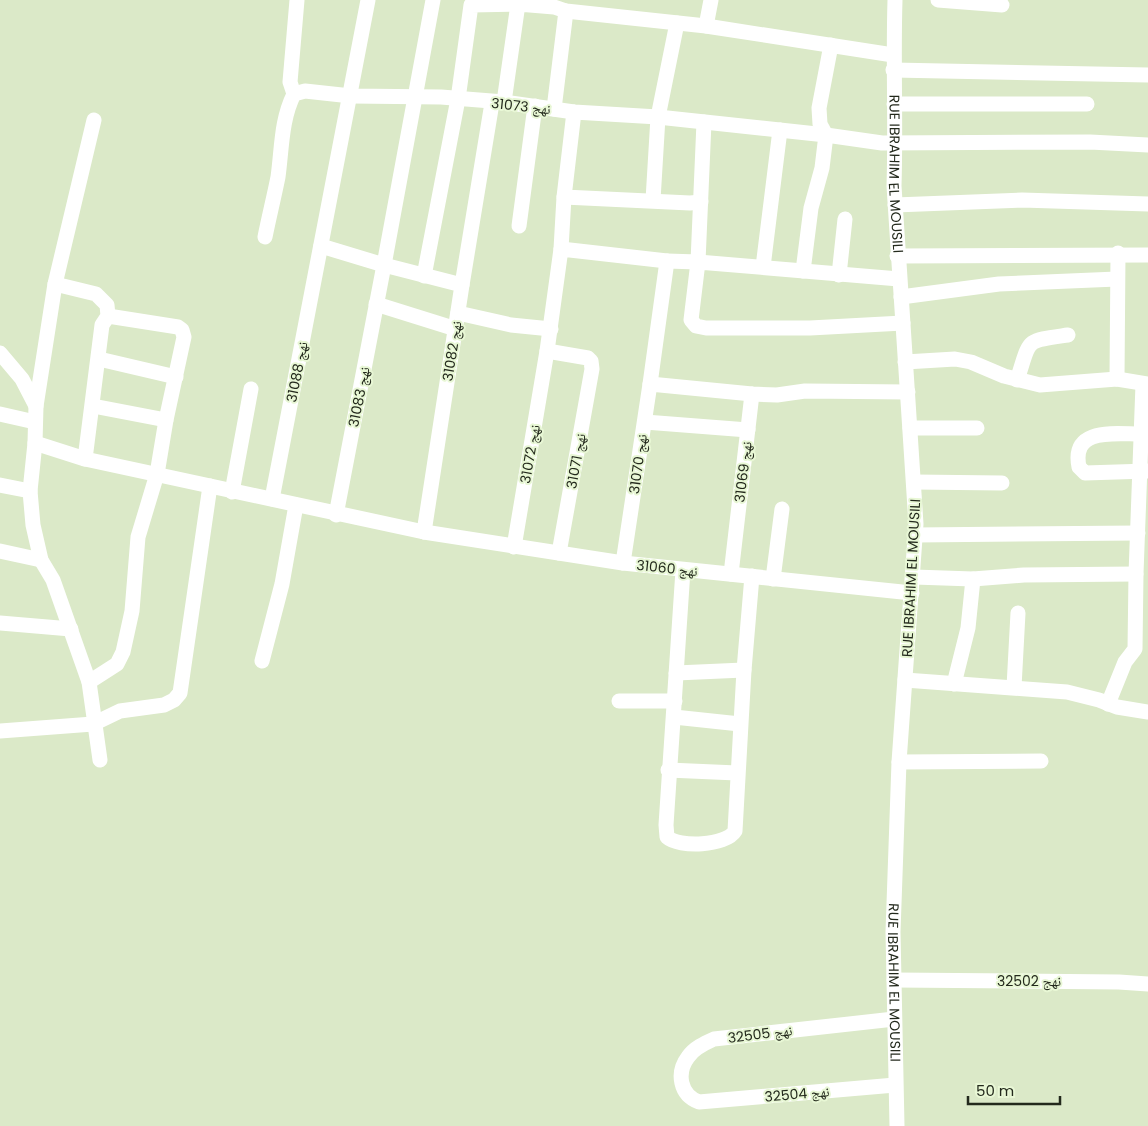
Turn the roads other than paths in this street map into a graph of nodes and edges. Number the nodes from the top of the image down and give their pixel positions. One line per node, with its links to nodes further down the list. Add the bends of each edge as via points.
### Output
1 (297, 0): 16 (street, via 290,82)
2 (368, 0): 17 (street, نهج 31088)
3 (433, 0): 18 (street, نهج 31083)
4 (711, 0): 12 (street)
5 (895, 0): 14 (street, RUE IBRAHIM EL MOUSILI)
6 (938, 0): 9 (street)
7 (466, 2): 8 (street); 19 (street)
8 (518, 4): 10 (street); 20 (street, نهج 31082)
9 (1002, 5)
10 (566, 11): 11 (street); 24 (street)
11 (677, 23): 12 (street); 26 (street)
12 (706, 26): 13 (street)
13 (831, 46): 14 (street); 30 (street, via 819,108 820,124)
14 (893, 62): 15 (street); 21 (street, RUE IBRAHIM EL MOUSILI)
15 (1148, 76)
16 (294, 94): 17 (street, نهج 31073, via 305,91); 40 (street, via 287,107 282,131 278,176)
17 (351, 96): 18 (street, نهج 31073); 41 (street, نهج 31088)
18 (414, 98): 19 (street, نهج 31073); 49 (street, نهج 31083)
19 (458, 99): 20 (street, نهج 31073); 52 (street)
20 (498, 102): 23 (street, نهج 31073); 56 (street, نهج 31082)
21 (894, 104): 22 (street); 31 (street, RUE IBRAHIM EL MOUSILI)
22 (1087, 104)
23 (535, 106): 24 (street, نهج 31073); 39 (street)
24 (554, 109): 25 (street, نهج 31073)
25 (574, 112): 26 (street, نهج 31073); 33 (street, نهج 31072)
26 (658, 117): 28 (street, نهج 31073); 34 (street)
27 (94, 120): 55 (street)
28 (704, 122): 29 (street, نهج 31073); 35 (street)
29 (780, 130): 30 (street, نهج 31073); 48 (street)
30 (826, 134): 31 (street, نهج 31073); 50 (street, via 822,168 811,208)
31 (895, 143): 32 (street, نهج 31073, via 1090,142); 37 (street, RUE IBRAHIM EL MOUSILI)
32 (1148, 145)
33 (564, 197): 34 (street); 42 (street, نهج 31072)
34 (652, 200): 35 (street)
35 (701, 202): 47 (street)
36 (1148, 204): 37 (street, via 1022,200)
37 (895, 205): 45 (street, RUE IBRAHIM EL MOUSILI)
38 (845, 219): 51 (street)
39 (519, 226)
40 (265, 238)
41 (321, 246): 49 (street); 97 (street, نهج 31088)
42 (561, 250): 46 (street); 63 (street, نهج 31072)
43 (1118, 253): 44 (street); 45 (street); 54 (street)
44 (1148, 255)
45 (897, 256): 53 (street, RUE IBRAHIM EL MOUSILI)
46 (667, 261): 47 (street); 72 (street, نهج 31070)
47 (698, 262): 48 (street); 61 (street, via 691,316 696,326 810,328)
48 (764, 267): 50 (street)
49 (383, 272): 52 (street); 58 (street, نهج 31083)
50 (803, 272): 51 (street)
51 (839, 275): 53 (street)
52 (424, 276): 56 (street)
53 (899, 279): 57 (street, RUE IBRAHIM EL MOUSILI)
54 (1117, 279): 57 (street, via 999,284); 71 (street)
55 (55, 284): 60 (street, via 96,294 107,305); 77 (street)
56 (462, 285): 59 (street, نهج 31082)
57 (901, 296): 61 (street, RUE IBRAHIM EL MOUSILI)
58 (376, 304): 62 (street); 100 (street, نهج 31083)
59 (458, 313): 62 (street, نهج 31082); 63 (street, via 511,325)
60 (108, 316): 67 (street, via 102,325); 69 (street, via 169,324 182,330 184,343)
61 (902, 323): 68 (street, RUE IBRAHIM EL MOUSILI)
62 (456, 329): 101 (street, نهج 31082)
63 (551, 329): 66 (street, نهج 31072)
64 (1068, 334): 70 (street, via 1034,339 1028,345)
65 (0, 353): 77 (street, via 22,379)
66 (546, 356): 104 (street, نهج 31072); 106 (street, نهج 31071, via 588,358 592,369)
67 (99, 360): 69 (street); 78 (street)
68 (905, 362): 70 (street, via 955,358); 75 (street, RUE IBRAHIM EL MOUSILI)
69 (176, 376): 80 (street)
70 (1017, 380): 71 (street, via 1040,385)
71 (1117, 380): 73 (street)
72 (650, 384): 76 (street); 82 (street, نهج 31070)
73 (1146, 384): 86 (street)
74 (251, 389): 96 (street)
75 (908, 392): 76 (street); 83 (street, RUE IBRAHIM EL MOUSILI)
76 (752, 394): 85 (street, نهج 31069)
77 (36, 406): 81 (street)
78 (93, 406): 80 (street); 88 (street)
79 (0, 414): 81 (street)
80 (166, 420): 90 (street)
81 (35, 422): 87 (street)
82 (645, 422): 85 (street); 108 (street, نهج 31070)
83 (910, 428): 84 (street); 91 (street, RUE IBRAHIM EL MOUSILI)
84 (978, 428)
85 (748, 430): 110 (street, نهج 31069)
86 (1140, 434): 89 (street); 89 (street, via 1089,437 1079,452 1078,463 1085,473)
87 (36, 443): 88 (street); 95 (street)
88 (85, 460): 90 (street)
89 (1144, 471): 103 (street)
90 (157, 474): 94 (street); 125 (street, via 138,537 132,611 123,652 117,664)
91 (914, 482): 92 (street); 102 (street, RUE IBRAHIM EL MOUSILI)
92 (1002, 483)
93 (0, 485): 95 (street)
94 (210, 486): 96 (street); 133 (street, via 180,693 164,705 120,711)
95 (30, 491): 107 (street)
96 (232, 492): 97 (street)
97 (272, 499): 98 (street)
98 (296, 505): 100 (street); 121 (street, via 282,584)
99 (782, 509): 114 (street)
100 (336, 515): 101 (street, نهج 31060)
101 (424, 532): 104 (street, نهج 31060)
102 (915, 535): 103 (street); 113 (street, RUE IBRAHIM EL MOUSILI)
103 (1141, 538): 111 (street)
104 (514, 547): 106 (street, نهج 31060)
105 (0, 551): 107 (street)
106 (559, 553): 108 (street, نهج 31060)
107 (41, 560): 119 (street, via 53,580)
108 (623, 563): 109 (street, نهج 31060)
109 (683, 570): 110 (street, نهج 31060); 123 (street)
110 (731, 574): 112 (street, نهج 31060)
111 (1136, 574): 115 (street); 120 (street)
112 (752, 576): 114 (street, نهج 31060); 122 (street)
113 (914, 577): 115 (street); 116 (street, RUE IBRAHIM EL MOUSILI)
114 (773, 579): 116 (street, نهج 31060)
115 (973, 579): 126 (street, via 968,628)
116 (912, 593): 124 (street, RUE IBRAHIM EL MOUSILI)
117 (1018, 613): 127 (street)
118 (0, 623): 119 (street)
119 (70, 630): 125 (street)
120 (1142, 649): 130 (street, via 1125,662)
121 (262, 661)
122 (744, 670): 123 (street); 134 (street)
123 (676, 673): 129 (street)
124 (905, 680): 126 (street); 138 (street, RUE IBRAHIM EL MOUSILI)
125 (89, 682): 133 (street)
126 (954, 684): 127 (street)
127 (1014, 687): 130 (street, via 1067,692)
128 (619, 701): 129 (street)
129 (675, 701): 132 (street)
130 (1108, 704): 131 (street)
131 (1148, 712)
132 (674, 717): 134 (street); 139 (street)
133 (93, 724): 135 (street); 136 (street)
134 (740, 724): 140 (street)
135 (0, 731)
136 (100, 760)
137 (1041, 761): 138 (street)
138 (898, 762): 141 (street, RUE IBRAHIM EL MOUSILI)
139 (668, 770): 140 (street); 140 (street, via 667,837 677,843 712,843 732,836 736,820)
140 (737, 773)
141 (894, 980): 142 (street, نهج 32502); 143 (street, RUE IBRAHIM EL MOUSILI)
142 (1148, 984)
143 (894, 1019): 144 (street, RUE IBRAHIM EL MOUSILI); 145 (street, نهج 32505, via 714,1039 702,1044 688,1056 680,1080 690,1099)
144 (895, 1085): 145 (street, نهج 32504); 146 (street, RUE IBRAHIM EL MOUSILI)
145 (699, 1102)
146 (897, 1126)

